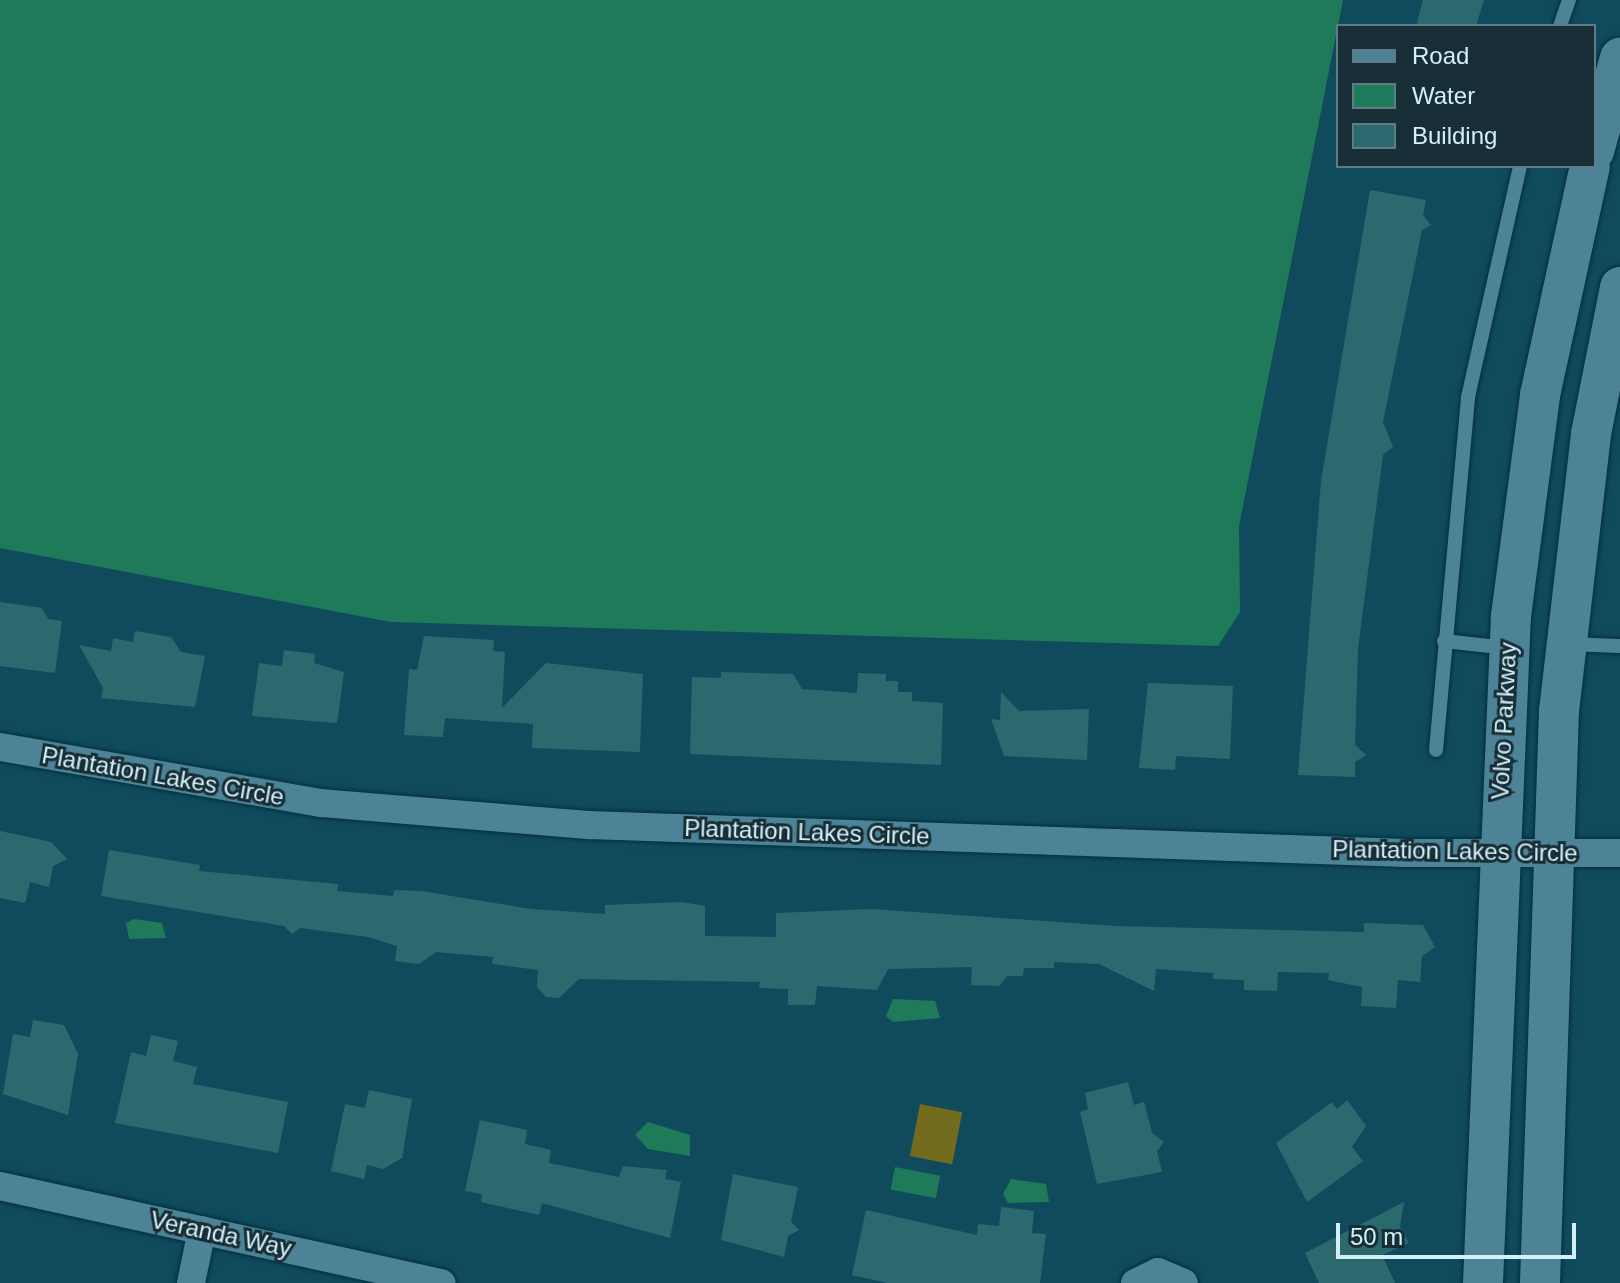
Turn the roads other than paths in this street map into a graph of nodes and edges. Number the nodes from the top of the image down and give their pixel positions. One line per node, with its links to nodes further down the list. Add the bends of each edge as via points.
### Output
1 (1569, 0): 2 (lane)
2 (1561, 24)
3 (1620, 58): 4 (main road)
4 (1596, 144)
5 (1520, 168): 8 (lane, via 1468,397)
6 (1590, 168): 11 (main road, Volvo Parkway, via 1540,395)
7 (1620, 287): 9 (main road, via 1591,434)
8 (1444, 641): 11 (lane); 13 (lane)
9 (1564, 644): 10 (lane); 15 (main road)
10 (1620, 646)
11 (1508, 648): 14 (main road, Volvo Parkway)
12 (0, 747): 14 (street, Plantation Lakes Circle, via 205,788 467,817)
13 (1436, 750)
14 (1498, 853): 15 (street, Plantation Lakes Circle); 23 (main road, Volvo Parkway)
15 (1554, 853): 16 (street, Plantation Lakes Circle); 24 (main road)
16 (1620, 853)
17 (0, 1186): 18 (street, Veranda Way)
18 (202, 1230): 19 (street); 20 (street, Veranda Way)
19 (191, 1283)
20 (441, 1283)
21 (1135, 1283): 22 (street, via 1158,1272)
22 (1184, 1283)
23 (1483, 1283)
24 (1540, 1283)

